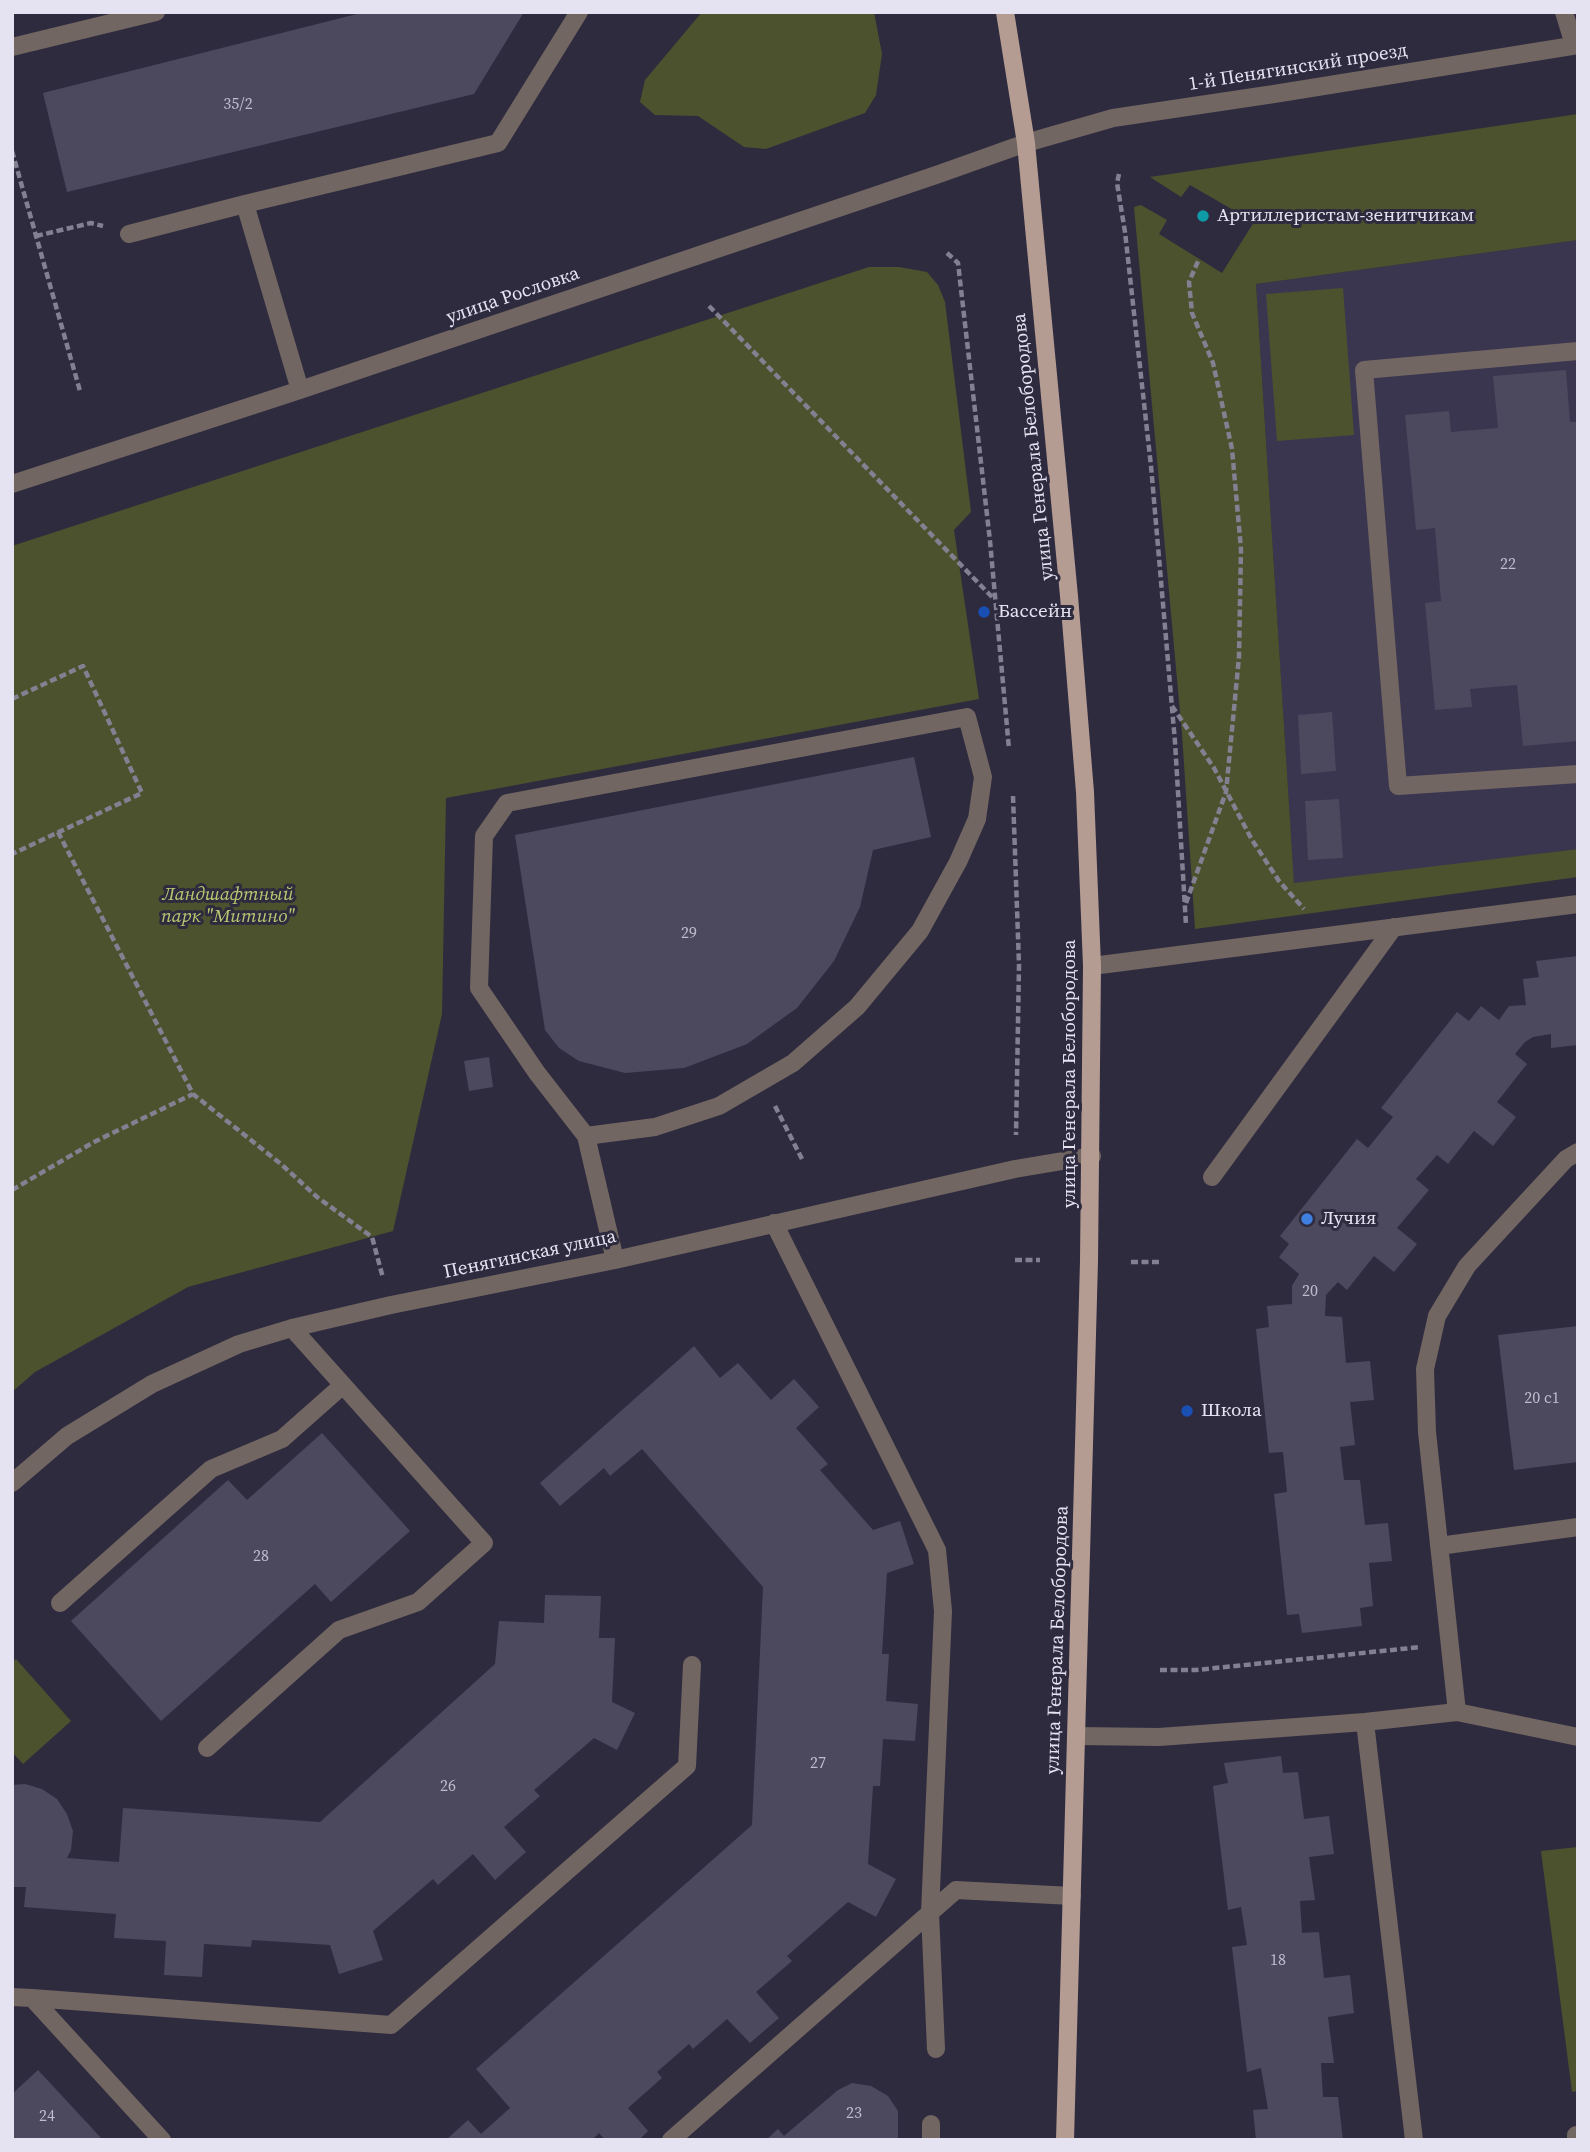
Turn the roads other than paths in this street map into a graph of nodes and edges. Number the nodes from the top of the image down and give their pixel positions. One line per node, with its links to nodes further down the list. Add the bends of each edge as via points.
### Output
1 (156, 12): 6 (street)
2 (579, 12): 8 (street, via 498,143)
3 (1005, 12): 7 (main road, улица Генерала Белобородова)
4 (1564, 12): 5 (street)
5 (1576, 45): 7 (street, 1-й Пенягинский проезд, via 1113,118)
6 (12, 47)
7 (1026, 143): 11 (street, улица Рословка); 16 (main road, улица Генерала Белобородова, via 1075,664)
8 (245, 204): 9 (street); 11 (street)
9 (128, 234)
10 (1578, 351): 13 (street, via 1364,370 1398,786)
11 (300, 390): 12 (street, улица Рословка)
12 (12, 484)
13 (1578, 774)
14 (1578, 904): 15 (street)
15 (1394, 927): 16 (street); 20 (street)
16 (1092, 966): 19 (main road, улица Генерала Белобородова)
17 (586, 1136): 17 (street, via 655,1127 719,1107 793,1063 857,1007 919,931 978,819 983,777 967,717 507,803 484,836 479,988); 22 (street)
18 (1578, 1152): 27 (street, via 1566,1159 1467,1266 1437,1316 1425,1369)
19 (1092, 1156): 21 (street, Пенягинская улица); 32 (main road, улица Генерала Белобородова)
20 (1212, 1177)
21 (774, 1223): 22 (street, Пенягинская улица); 36 (street, via 937,1550 943,1611)
22 (615, 1259): 23 (street, Пенягинская улица)
23 (292, 1328): 24 (street); 25 (street, Пенягинская улица, via 239,1344 152,1384 67,1436)
24 (343, 1385): 28 (street, via 282,1439 211,1469); 34 (street, via 484,1543 418,1602 339,1630)
25 (12, 1483)
26 (1578, 1527): 27 (street)
27 (1439, 1546): 30 (street)
28 (60, 1603)
29 (692, 1665): 38 (street, via 687,1766 391,2025)
30 (1457, 1712): 31 (street); 33 (street)
31 (1365, 1722): 32 (street, via 1159,1737); 44 (street)
32 (1077, 1737): 35 (main road, улица Генерала Белобородова)
33 (1578, 1737)
34 (207, 1748)
35 (1072, 1896): 36 (street, via 956,1889); 43 (main road, улица Генерала Белобородова)
36 (930, 1913): 39 (street); 42 (street)
37 (12, 1997): 38 (street)
38 (32, 1998): 41 (street)
39 (936, 2049)
40 (1578, 2134): 45 (street)
41 (162, 2140)
42 (671, 2140)
43 (1065, 2140)
44 (1414, 2140)
45 (1576, 2140)

